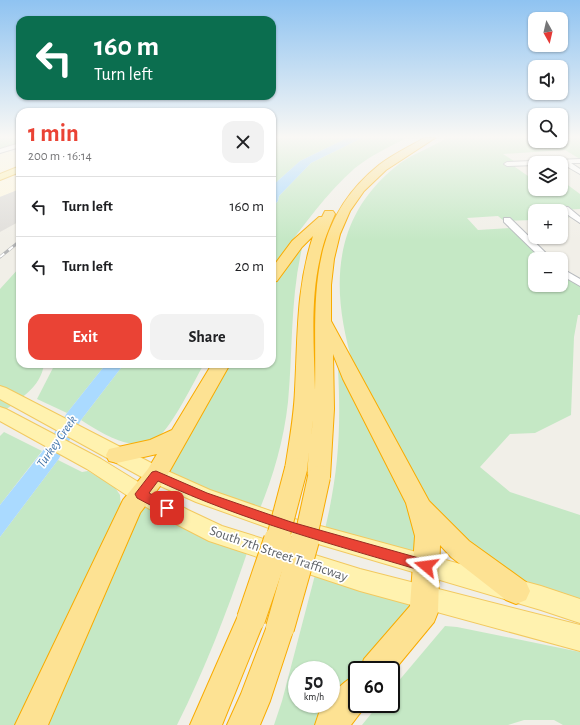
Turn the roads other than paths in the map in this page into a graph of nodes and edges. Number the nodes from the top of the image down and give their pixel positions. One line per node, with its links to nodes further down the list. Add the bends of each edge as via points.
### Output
1 (14, 172): 4 (main road)
2 (366, 172): 5 (highway)
3 (378, 172): 13 (highway, via 345,208 332,236 327,252)
4 (0, 176)
5 (348, 188)
6 (568, 211): 8 (street)
7 (507, 220): 9 (street)
8 (580, 221)
9 (541, 252)
10 (276, 273): 19 (highway, via 297,244 332,209 315,245 308,279 305,392)
11 (568, 275): 12 (street)
12 (580, 283)
13 (323, 321): 19 (highway, via 324,417); 21 (highway)
14 (219, 368): 17 (highway)
15 (0, 392): 18 (main road, South 7th Street Trafficway)
16 (0, 413): 20 (main road, South 7th Street Trafficway, via 94,464)
17 (179, 436): 18 (highway, via 154,447); 20 (highway)
18 (113, 453): 20 (main road, South 7th Street Trafficway)
19 (307, 473): 30 (highway, bridge, via 279,536 251,619); 31 (highway, bridge, via 313,509 280,628)
20 (149, 485): 22 (main road, South 7th Street Trafficway, via 203,496 291,527); 24 (main road, South 7th Street Trafficway, via 180,516 217,534); 29 (highway, via 131,507)
21 (418, 503): 22 (highway, via 428,536); 23 (highway, via 460,549)
22 (426, 566): 23 (main road, South 7th Street Trafficway); 24 (highway)
23 (516, 591): 25 (main road, South 7th Street Trafficway)
24 (425, 598): 26 (main road, South 7th Street Trafficway); 27 (highway, via 424,612)
25 (580, 611)
26 (580, 638)
27 (383, 661)
28 (348, 703): 32 (highway)
29 (31, 725)
30 (206, 725)
31 (243, 725)
32 (331, 725)

